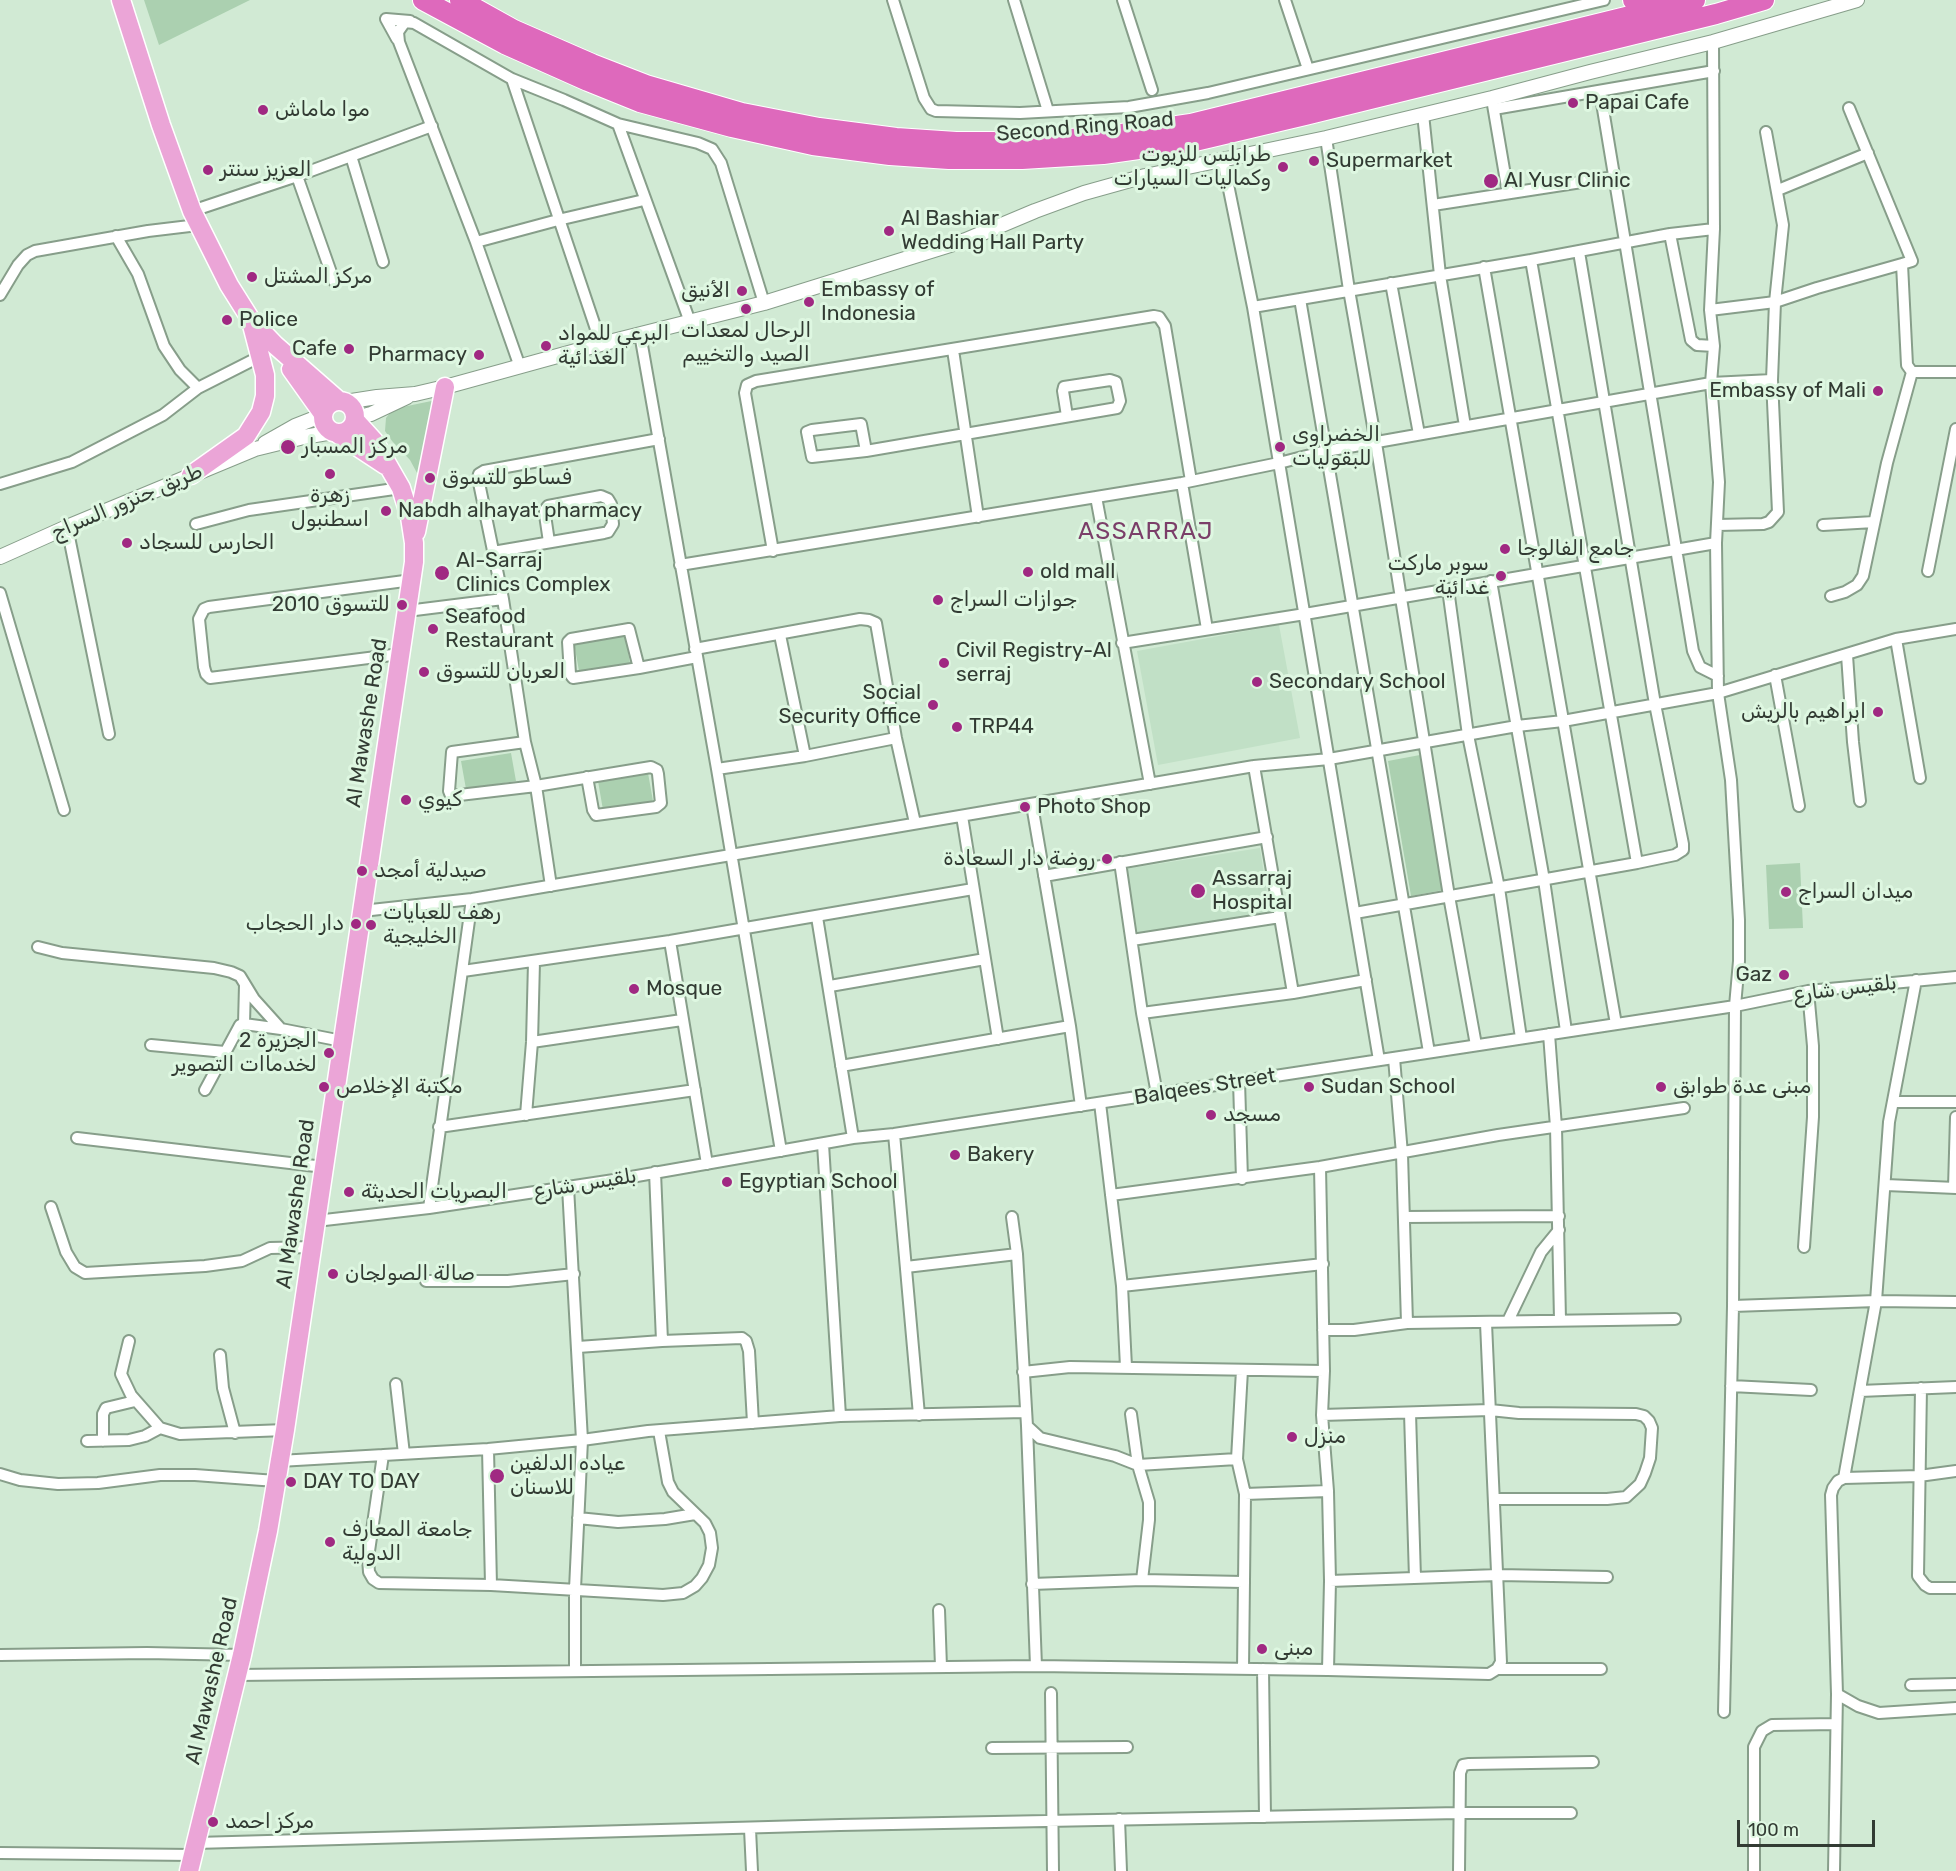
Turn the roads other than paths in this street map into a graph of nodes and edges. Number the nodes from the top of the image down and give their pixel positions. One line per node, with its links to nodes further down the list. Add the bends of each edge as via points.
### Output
1 (121, 0): 39 (main road)
2 (423, 0): 12 (highway, Second Ring Road, via 504,44 640,102 813,145 949,159 1103,154 1195,141)
3 (460, 0): 11 (highway, Second Ring Road, via 514,30 592,64 646,85 742,113 896,138 1023,142 1101,137 1191,124)
4 (893, 0): 24 (street, via 931,109)
5 (1014, 0): 24 (street)
6 (1123, 0): 20 (street)
7 (1286, 0): 17 (street)
8 (1604, 0): 17 (street)
9 (1634, 0): 10 (highway)
10 (1655, 0)
11 (1695, 0)
12 (1764, 0)
13 (1857, 0): 16 (street)
14 (414, 23): 15 (street, via 405,22 399,28); 15 (street, via 386,19); 19 (street)
15 (399, 42): 27 (street)
16 (1713, 42): 18 (street); 22 (street, via 1590,72)
17 (1308, 69): 24 (street, via 1129,107)
18 (1714, 71): 21 (street); 41 (street)
19 (512, 79): 26 (street); 40 (street)
20 (1152, 90)
21 (1600, 91): 22 (street); 34 (street)
22 (1493, 104): 25 (street); 36 (street)
23 (1849, 108): 30 (street)
24 (1048, 111)
25 (1423, 114): 29 (street); 38 (street)
26 (618, 124): 37 (street); 58 (street, via 698,143 717,155)
27 (432, 126): 31 (street); 44 (street)
28 (1766, 132): 35 (street)
29 (1326, 138): 32 (street); 54 (street)
30 (1868, 153): 35 (street); 49 (street, via 1912,261)
31 (351, 156): 33 (street); 48 (street)
32 (1223, 160): 58 (street, via 1084,193 966,240); 59 (street)
33 (297, 177): 39 (street); 52 (street)
34 (1614, 177): 36 (street); 45 (street)
35 (1778, 190): 57 (street, via 1783,225)
36 (1508, 193): 38 (street)
37 (644, 200): 40 (street); 61 (street)
38 (1433, 205): 51 (street)
39 (195, 218): 43 (street); 66 (main road)
40 (558, 220): 44 (street); 63 (street)
41 (1714, 229): 42 (street); 60 (street)
42 (1670, 234): 45 (street); 64 (street, via 1691,340 1697,345)
43 (116, 236): 55 (street, via 36,250 18,265); 73 (street, via 138,274 164,346)
44 (476, 242): 67 (street)
45 (1626, 243): 46 (street); 74 (street)
46 (1579, 252): 47 (street); 77 (street)
47 (1532, 260): 50 (street); 78 (street)
48 (383, 262)
49 (1902, 264): 57 (street); 68 (street, via 1907,365)
50 (1484, 267): 51 (street); 81 (street)
51 (1440, 275): 53 (street); 83 (street)
52 (334, 281)
53 (1391, 283): 54 (street); 86 (street)
54 (1348, 290): 56 (street); 89 (street)
55 (0, 295)
56 (1300, 299): 59 (street); 92 (street)
57 (1775, 302): 60 (street); 70 (street)
58 (764, 303): 61 (street)
59 (1253, 307): 93 (street)
60 (1710, 310): 64 (street)
61 (690, 322): 62 (street)
62 (640, 334): 63 (street); 88 (street)
63 (601, 344): 67 (street)
64 (1714, 346): 71 (street)
65 (953, 350): 87 (street); 96 (street, via 1159,317 1165,326); 110 (street, via 747,385 747,406)
66 (268, 351): 73 (street); 76 (main road); 79 (main road); 95 (main road, via 264,404 257,420 246,436)
67 (520, 367): 72 (street)
68 (1912, 372): 69 (street); 101 (street)
69 (1956, 372)
70 (1772, 380): 71 (street); 103 (street, via 1778,512 1763,524)
71 (1711, 383): 74 (street); 103 (street, via 1719,482)
72 (445, 387): 75 (street); 106 (main road)
73 (198, 388): 97 (street, via 163,415 72,462)
74 (1651, 393): 77 (street); 109 (street)
75 (415, 394): 76 (street); 82 (street)
76 (342, 402): 79 (main road, via 331,404); 82 (main road, via 354,410)
77 (1604, 402): 78 (street); 113 (street)
78 (1556, 410): 81 (street); 115 (street)
79 (323, 414): 85 (main road, via 326,427); 90 (street, طريق جنزور السراج)
80 (1067, 416): 80 (street, via 1064,387 1116,382 1120,401 1117,408); 87 (street)
81 (1510, 418): 83 (street); 117 (street)
82 (355, 419): 85 (main road, via 349,430); 94 (main road, Al Mawashe Road)
83 (1465, 426): 86 (street)
84 (1956, 429): 116 (street)
85 (335, 433): 90 (street, طريق جنزور السراج); 94 (main road)
86 (1419, 434): 89 (street)
87 (964, 435): 91 (street); 100 (street)
88 (659, 439): 111 (street, via 479,474); 114 (street)
89 (1376, 443): 92 (street); 123 (street)
90 (255, 449): 95 (street, طريق جنزور السراج)
91 (866, 451): 91 (street, via 812,457 807,432 861,424)
92 (1326, 451): 93 (street); 125 (street)
93 (1280, 463): 96 (street); 127 (street)
94 (391, 470): 98 (main road, Al Mawashe Road)
95 (191, 475): 105 (street, طريق جنزور السراج)
96 (1186, 482): 99 (street); 128 (street)
97 (0, 484)
98 (401, 488): 102 (street, via 249,510); 106 (main road, Al Mawashe Road)
99 (1096, 497): 100 (street); 132 (street)
100 (978, 517): 110 (street)
101 (1874, 522): 104 (street); 122 (street, via 1863,576 1857,585)
102 (196, 524)
103 (1717, 525): 108 (street)
104 (1822, 525)
105 (67, 527): 112 (street, طريق جنزور السراج); 144 (street)
106 (414, 543): 118 (main road, Al Mawashe Road)
107 (549, 543): 107 (street, via 608,532 613,524 608,499 601,496 548,506 544,515); 111 (street)
108 (1716, 543): 109 (street); 138 (street)
109 (1677, 550): 113 (street); 138 (street, via 1696,662)
110 (773, 551): 114 (street)
111 (493, 552): 124 (street)
112 (0, 557)
113 (1631, 557): 115 (street); 140 (street)
114 (680, 565): 133 (street)
115 (1584, 565): 117 (street); 141 (street)
116 (1928, 572)
117 (1537, 573): 119 (street); 142 (street)
118 (412, 580): 126 (main road, Al Mawashe Road); 134 (street, via 210,607 204,609 199,619 204,667 210,678)
119 (1491, 581): 120 (street); 143 (street)
120 (1448, 589): 123 (street); 145 (street)
121 (0, 593): 161 (street)
122 (1831, 596)
123 (1400, 598): 125 (street); 148 (street)
124 (503, 599): 126 (street); 147 (street)
125 (1353, 605): 127 (street); 149 (street)
126 (407, 612): 134 (main road, Al Mawashe Road)
127 (1305, 614): 128 (street); 151 (street)
128 (1207, 629): 132 (street)
129 (1956, 629): 131 (street)
130 (780, 635): 133 (street); 146 (street, via 860,620 876,623); 150 (street)
131 (1896, 639): 135 (street); 155 (street)
132 (1122, 643): 156 (street)
133 (696, 653): 136 (street); 153 (street)
134 (400, 654): 177 (main road, Al Mawashe Road)
135 (1847, 655): 137 (street); 158 (street)
136 (639, 668): 136 (street, via 573,678 568,642 629,629)
137 (1775, 675): 139 (street); 160 (street)
138 (1718, 676): 139 (street)
139 (1718, 693): 140 (street); 195 (street, via 1732,791 1739,920)
140 (1655, 704): 141 (street); 167 (street, via 1683,850)
141 (1611, 712): 142 (street); 167 (street)
142 (1563, 721): 143 (street); 168 (street)
143 (1517, 726): 145 (street); 170 (street)
144 (109, 734)
145 (1468, 735): 148 (street); 172 (street)
146 (896, 738): 150 (street); 163 (street)
147 (525, 742): 157 (street); 157 (street, via 452,752 449,791 455,797)
148 (1425, 743): 149 (street); 174 (street)
149 (1379, 752): 151 (street); 176 (street)
150 (805, 756): 153 (street)
151 (1329, 759): 152 (street); 178 (street)
152 (1254, 766): 156 (street); 164 (street)
153 (717, 769): 165 (street)
154 (588, 777): 154 (street, via 596,815 656,807 661,803 654,767); 157 (street)
155 (1920, 778)
156 (1150, 784): 159 (street)
157 (536, 786): 171 (street)
158 (1860, 801)
159 (1032, 805): 162 (street); 169 (street)
160 (1799, 806)
161 (64, 810)
162 (962, 816): 163 (street); 173 (street)
163 (915, 823): 165 (street)
164 (1267, 837): 166 (street); 180 (street)
165 (730, 854): 171 (street); 181 (street)
166 (1120, 862): 169 (street); 182 (street)
167 (1637, 863): 168 (street)
168 (1589, 872): 170 (street); 199 (street)
169 (1044, 876): 200 (street)
170 (1544, 880): 172 (street); 202 (street)
171 (551, 886): 175 (street)
172 (1499, 888): 174 (street); 204 (street)
173 (973, 889): 179 (street); 185 (street)
174 (1449, 896): 176 (street); 209 (street)
175 (472, 899): 177 (street); 187 (street)
176 (1404, 904): 178 (street); 211 (street)
177 (362, 911): 206 (main road, Al Mawashe Road)
178 (1355, 913): 189 (street)
179 (817, 917): 181 (street); 192 (street)
180 (1280, 917): 182 (street); 194 (street)
181 (743, 928): 183 (street); 232 (street)
182 (1132, 940): 196 (street)
183 (670, 941): 186 (street); 197 (street)
184 (38, 946): 191 (street, via 62,953 214,968 240,976)
185 (985, 959): 192 (street); 205 (street)
186 (534, 962): 187 (street); 207 (street)
187 (463, 971): 226 (street)
188 (1956, 977): 190 (street, بلقيس شارع)
189 (1366, 980): 194 (street); 213 (street)
190 (1916, 980): 193 (street, بلقيس شارع); 219 (street)
191 (245, 984): 198 (street); 201 (street)
192 (830, 986): 214 (street)
193 (1808, 992): 195 (street, بلقيس شارع); 251 (street, via 1813,1117)
194 (1293, 993): 196 (street)
195 (1735, 1006): 199 (street, Balqees Street); 260 (street)
196 (1142, 1013): 218 (street)
197 (682, 1020): 207 (street); 217 (street)
198 (244, 1023): 201 (street); 210 (street, via 236,1028)
199 (1616, 1024): 202 (street, Balqees Street)
200 (1070, 1026): 205 (street); 222 (street)
201 (281, 1029): 206 (street)
202 (1566, 1032): 203 (street, Balqees Street)
203 (1549, 1034): 204 (street, Balqees Street); 227 (street)
204 (1521, 1038): 209 (street, Balqees Street)
205 (998, 1039): 214 (street)
206 (342, 1041): 235 (main road, Al Mawashe Road)
207 (532, 1042): 224 (street)
208 (151, 1045): 210 (street)
209 (1476, 1045): 211 (street, Balqees Street)
210 (225, 1052): 216 (street)
211 (1430, 1052): 212 (street, Balqees Street)
212 (1394, 1058): 213 (street, Balqees Street); 233 (street)
213 (1379, 1060): 215 (street, Balqees Street)
214 (841, 1066): 230 (street)
215 (1239, 1082): 218 (street, Balqees Street); 238 (street)
216 (205, 1090)
217 (695, 1090): 224 (street); 234 (street)
218 (1157, 1094): 221 (street, Balqees Street)
219 (1893, 1102): 220 (street); 239 (street)
220 (1956, 1102)
221 (1100, 1103): 222 (street, Balqees Street); 242 (street)
222 (1081, 1106): 228 (street, Balqees Street)
223 (1684, 1108): 227 (street)
224 (526, 1115): 226 (street)
225 (1956, 1117): 241 (street)
226 (439, 1127): 244 (street)
227 (1556, 1127): 233 (street); 246 (street)
228 (894, 1134): 230 (street, Balqees Street); 254 (street)
229 (77, 1138): 235 (street)
230 (853, 1138): 231 (street, بلقيس شارع)
231 (823, 1144): 232 (street, بلقيس شارع); 288 (street)
232 (781, 1151): 234 (street, بلقيس شارع)
233 (1401, 1154): 236 (street); 245 (street)
234 (707, 1164): 237 (street, بلقيس شارع)
235 (324, 1167): 248 (main road, Al Mawashe Road)
236 (1320, 1167): 238 (street); 253 (street)
237 (655, 1172): 240 (street, بلقيس شارع); 268 (street)
238 (1242, 1179): 242 (street)
239 (1886, 1185): 241 (street); 258 (street)
240 (568, 1187): 244 (street, بلقيس شارع); 255 (street)
241 (1955, 1188)
242 (1111, 1195): 257 (street)
243 (51, 1207): 250 (street, via 66,1252 75,1267 85,1273 205,1266 242,1261 270,1248)
244 (429, 1208): 248 (street, بلقيس شارع)
245 (1404, 1216): 246 (street); 264 (street)
246 (1559, 1216): 249 (street)
247 (1012, 1217): 252 (street)
248 (316, 1221): 250 (main road, Al Mawashe Road)
249 (1559, 1230): 262 (street); 263 (street, via 1541,1252)
250 (313, 1247): 292 (main road, Al Mawashe Road)
251 (1804, 1247)
252 (1017, 1254): 254 (street); 274 (street)
253 (1323, 1264): 257 (street); 266 (street)
254 (906, 1267): 286 (street)
255 (574, 1274): 256 (street, via 508,1281); 269 (street)
256 (426, 1281)
257 (1122, 1286): 271 (street)
258 (1876, 1301): 259 (street); 260 (street); 280 (street)
259 (1956, 1302)
260 (1733, 1306): 276 (street)
261 (1675, 1319): 262 (street)
262 (1560, 1320): 263 (street)
263 (1508, 1321): 265 (street)
264 (1407, 1323): 265 (street); 266 (street)
265 (1486, 1323): 282 (street)
266 (1323, 1330): 273 (street)
267 (129, 1341): 281 (street, via 121,1374)
268 (662, 1341): 269 (street); 289 (street, via 737,1337 746,1341)
269 (578, 1347): 295 (street)
270 (220, 1356): 294 (street, via 223,1388)
271 (1126, 1367): 272 (street); 274 (street)
272 (1242, 1370): 273 (street); 301 (street)
273 (1324, 1371): 287 (street)
274 (1023, 1372): 283 (street)
275 (396, 1384): 299 (street)
276 (1731, 1386): 279 (street); 341 (street)
277 (1956, 1387): 278 (street)
278 (1921, 1388): 280 (street); 306 (street)
279 (1811, 1390)
280 (1860, 1391): 307 (street)
281 (135, 1401): 291 (street); 297 (street, via 106,1408)
282 (1490, 1410): 284 (street); 311 (street); 311 (street, via 1636,1414 1644,1416 1652,1428 1645,1473 1626,1497)
283 (1025, 1412): 286 (street); 290 (street)
284 (1410, 1413): 287 (street); 316 (street)
285 (1131, 1414): 303 (street)
286 (919, 1415): 288 (street)
287 (1322, 1415): 309 (street)
288 (840, 1416): 289 (street)
289 (753, 1423): 293 (street)
290 (1027, 1426): 303 (street, via 1040,1438); 320 (street)
291 (160, 1428): 294 (street, via 180,1434); 297 (street, via 129,1440)
292 (285, 1430): 294 (street); 302 (main road, Al Mawashe Road)
293 (659, 1431): 295 (street); 312 (street, via 668,1482)
294 (235, 1433)
295 (582, 1440): 298 (street); 313 (street)
296 (87, 1441): 297 (street)
297 (103, 1441)
298 (488, 1449): 299 (street); 321 (street)
299 (404, 1454): 300 (street)
300 (382, 1455): 302 (street); 321 (street, via 368,1558 373,1579 379,1583)
301 (1237, 1460): 303 (street); 310 (street)
302 (279, 1461): 308 (main road, Al Mawashe Road)
303 (1138, 1464): 317 (street, via 1149,1502)
304 (1956, 1471): 306 (street)
305 (0, 1474): 308 (street, via 58,1484 160,1475)
306 (1919, 1476): 307 (street); 322 (street, via 1918,1576 1930,1588)
307 (1844, 1478): 339 (street, via 1831,1495)
308 (276, 1481): 326 (main road, Al Mawashe Road)
309 (1328, 1491): 310 (street); 318 (street)
310 (1245, 1494): 319 (street)
311 (1494, 1499): 314 (street)
312 (694, 1514): 313 (street, via 618,1522); 323 (street, via 705,1523 712,1548 709,1565 695,1586 683,1593 663,1595)
313 (578, 1518): 323 (street)
314 (1498, 1575): 315 (street); 316 (street); 331 (street, via 1501,1662)
315 (1608, 1577)
316 (1415, 1578): 318 (street)
317 (1142, 1580): 319 (street); 320 (street)
318 (1330, 1581): 333 (street)
319 (1243, 1582): 329 (street)
320 (1032, 1584): 327 (street)
321 (491, 1585): 323 (street)
322 (1956, 1588)
323 (574, 1589): 334 (street)
324 (939, 1611): 328 (street)
325 (0, 1655): 326 (street)
326 (242, 1655): 335 (main road, Al Mawashe Road)
327 (1036, 1666): 328 (street); 329 (street)
328 (941, 1667): 334 (street)
329 (1243, 1669): 330 (street)
330 (1263, 1669): 333 (street); 349 (street)
331 (1497, 1669): 332 (street); 333 (street, via 1489,1674)
332 (1601, 1669)
333 (1328, 1670)
334 (575, 1671): 335 (street)
335 (237, 1675): 354 (main road, Al Mawashe Road)
336 (1956, 1684): 337 (street)
337 (1911, 1686)
338 (1051, 1693): 343 (street)
339 (1837, 1694): 340 (street, via 1879,1713); 342 (street)
340 (1956, 1708)
341 (1724, 1712)
342 (1836, 1724): 359 (street, via 1772,1725 1762,1731 1754,1747); 360 (street)
343 (1051, 1747): 344 (street); 345 (street); 351 (street)
344 (1127, 1747)
345 (992, 1748)
346 (1593, 1762): 347 (street, via 1465,1764 1460,1773)
347 (1459, 1813): 348 (street); 349 (street); 358 (street)
348 (1571, 1813)
349 (1265, 1817): 350 (street)
350 (1119, 1819): 351 (street); 357 (street)
351 (1053, 1821): 352 (street); 356 (street)
352 (750, 1829): 354 (street, via 446,1835); 355 (street)
353 (0, 1853): 354 (street)
354 (193, 1856)
355 (752, 1871)
356 (1053, 1871)
357 (1121, 1871)
358 (1459, 1871)
359 (1754, 1871)
360 (1834, 1871)

